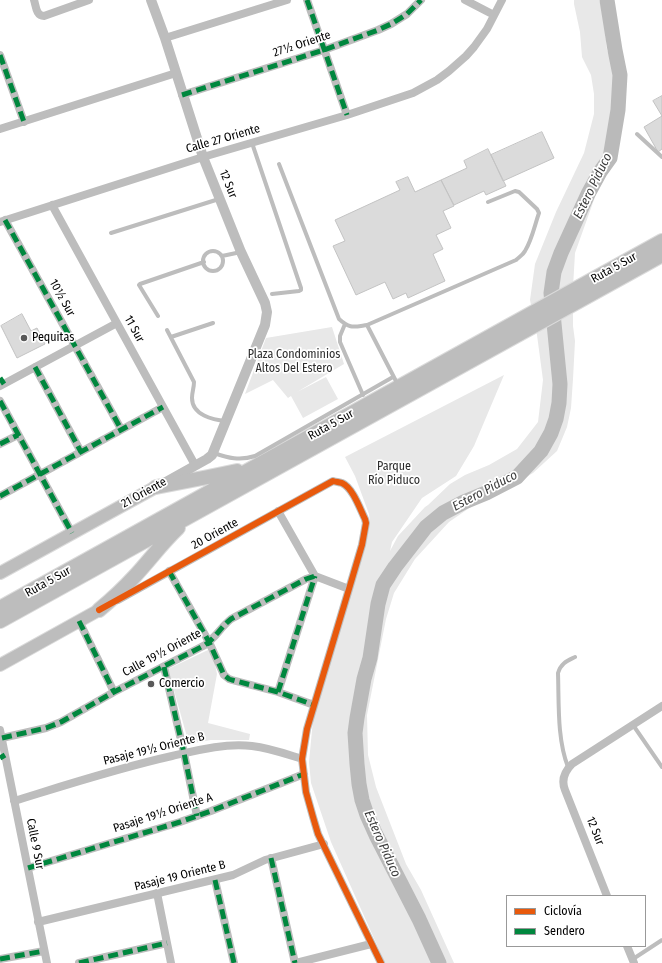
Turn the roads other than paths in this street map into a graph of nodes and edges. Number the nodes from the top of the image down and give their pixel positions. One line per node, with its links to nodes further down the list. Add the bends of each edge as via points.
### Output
1 (34, 0): 2 (street, via 37,12 41,16)
2 (89, 0)
3 (151, 0): 10 (street, 12 Sur)
4 (287, 0): 10 (street)
5 (307, 0): 11 (street)
6 (421, 0): 11 (street, 27½ Oriente, via 407,14 391,24)
7 (465, 0): 9 (street)
8 (502, 0): 9 (street, Calle 27 Oriente)
9 (494, 15): 15 (street, Calle 27 Oriente, via 477,43 449,72 413,93)
10 (165, 38): 13 (street, 12 Sur)
11 (324, 50): 14 (street, 27½ Oriente); 15 (street)
12 (0, 55): 16 (street)
13 (176, 73): 14 (street, 12 Sur); 16 (street)
14 (182, 95): 21 (street, 12 Sur)
15 (347, 115): 19 (street, Calle 27 Oriente)
16 (24, 122): 17 (street)
17 (0, 129)
18 (638, 134): 20 (lane)
19 (252, 143): 21 (street, Calle 27 Oriente); 36 (lane, via 301,288 299,291)
20 (662, 156)
21 (203, 157): 23 (street, 12 Sur); 25 (street, Calle 27 Oriente)
22 (279, 164): 40 (lane, via 339,319)
23 (220, 199): 27 (lane); 29 (street, 12 Sur)
24 (488, 202): 41 (lane, via 515,190 537,209 539,213 525,252 516,260)
25 (52, 205): 26 (street, Calle 27 Oriente); 38 (street, 11 Sur)
26 (2, 221): 45 (street, 10½ Sur)
27 (111, 233)
28 (662, 242): 35 (highway, Ruta 5 Sur)
29 (241, 252): 31 (lane); 52 (street, 12 Sur, via 264,303 267,316)
30 (662, 255): 34 (highway, Ruta 5 Sur)
31 (222, 256): 32 (lane, via 218,252 210,251 204,257); 32 (lane, via 222,264 216,270 208,269)
32 (204, 262): 37 (lane, via 139,285)
33 (662, 265): 34 (highway)
34 (626, 274): 35 (highway, Ruta 5 Sur)
35 (586, 290): 42 (highway, Ruta 5 Sur)
36 (272, 294)
37 (158, 316)
38 (117, 323): 45 (street); 51 (street, 11 Sur)
39 (213, 323): 44 (lane)
40 (346, 324): 41 (lane, via 353,327); 49 (lane, via 340,342)
41 (367, 325): 47 (lane)
42 (516, 328): 47 (highway, Ruta 5 Sur); 64 (highway, Ruta 5 Sur)
43 (167, 330): 44 (lane)
44 (171, 337): 52 (lane, via 194,382 192,399 195,407 204,416)
45 (75, 346): 46 (street); 53 (street, 10½ Sur)
46 (35, 367): 48 (street); 56 (street)
47 (396, 382): 49 (lane); 58 (highway, Ruta 5 Sur)
48 (1, 383)
49 (363, 394): 57 (lane, via 255,456 231,459)
50 (0, 401): 54 (street)
51 (163, 407): 53 (street); 59 (street, 11 Sur)
52 (226, 421): 57 (street)
53 (121, 429): 56 (street)
54 (18, 435): 55 (street); 60 (street)
55 (0, 444)
56 (81, 452): 60 (street)
57 (213, 453): 59 (street, 21 Oriente)
58 (259, 465): 61 (highway, via 227,474); 70 (highway, Ruta 5 Sur)
59 (195, 466): 61 (street, 21 Oriente)
60 (40, 474): 62 (street); 65 (street)
61 (156, 487): 65 (main road, 21 Oriente)
62 (0, 496)
63 (278, 511): 66 (street, 20 Oriente); 68 (street); 69 (street, 20 Oriente, via 333,481 348,487 366,523)
64 (193, 514): 71 (highway, via 164,541 124,588); 72 (highway, Ruta 5 Sur)
65 (72, 533): 67 (main road, 21 Oriente)
66 (169, 571): 71 (street, 20 Oriente); 74 (street)
67 (0, 573)
68 (315, 576): 69 (street); 74 (street, Calle 19½ Oriente, via 231,619); 79 (street)
69 (348, 589): 80 (street)
70 (0, 608)
71 (99, 610): 73 (main road, 20 Oriente)
72 (0, 621)
73 (78, 621): 76 (main road, 20 Oriente); 78 (street)
74 (209, 642): 77 (street, Calle 19½ Oriente); 79 (street, via 224,675 229,679)
75 (575, 657): 87 (lane, via 562,664 558,672 560,737)
76 (0, 665)
77 (164, 667): 78 (street, Calle 19½ Oriente); 84 (street)
78 (114, 692): 83 (street, Calle 19½ Oriente, via 54,725)
79 (278, 692): 80 (street)
80 (314, 705): 86 (street)
81 (662, 706): 82 (street)
82 (633, 725): 87 (street); 88 (lane)
83 (1, 734): 85 (street, Calle 9 Sur)
84 (184, 753): 86 (street, Pasaje 19½ Oriente B, via 243,745); 90 (street, Pasaje 19½ Oriente B, via 122,768); 91 (street)
85 (2, 756): 90 (street, Calle 9 Sur)
86 (302, 759): 89 (street)
87 (568, 767): 97 (street, 12 Sur, via 563,786)
88 (662, 767)
89 (304, 774): 91 (street, Pasaje 19½ Oriente A); 92 (street, via 313,817)
90 (14, 801): 94 (street, Calle 9 Sur)
91 (197, 816): 94 (street, Pasaje 19½ Oriente A)
92 (324, 844): 93 (street, Pasaje 19 Oriente B); 101 (street)
93 (272, 858): 95 (street, Pasaje 19 Oriente B, via 239,873); 111 (street)
94 (28, 868): 98 (street, Calle 9 Sur)
95 (215, 880): 96 (street, Pasaje 19 Oriente B); 110 (street)
96 (157, 894): 98 (street, Pasaje 19 Oriente B); 100 (street)
97 (607, 895)
98 (38, 922): 103 (street, Calle 9 Sur)
99 (662, 940): 106 (lane)
100 (167, 943): 108 (street); 109 (street)
101 (372, 944): 105 (street); 112 (street)
102 (627, 947): 106 (street)
103 (44, 952): 104 (street); 107 (street, Calle 9 Sur)
104 (0, 959)
105 (318, 960): 111 (street)
106 (634, 961)
107 (47, 963)
108 (79, 963)
109 (171, 963)
110 (234, 963)
111 (296, 963)
112 (381, 963)

